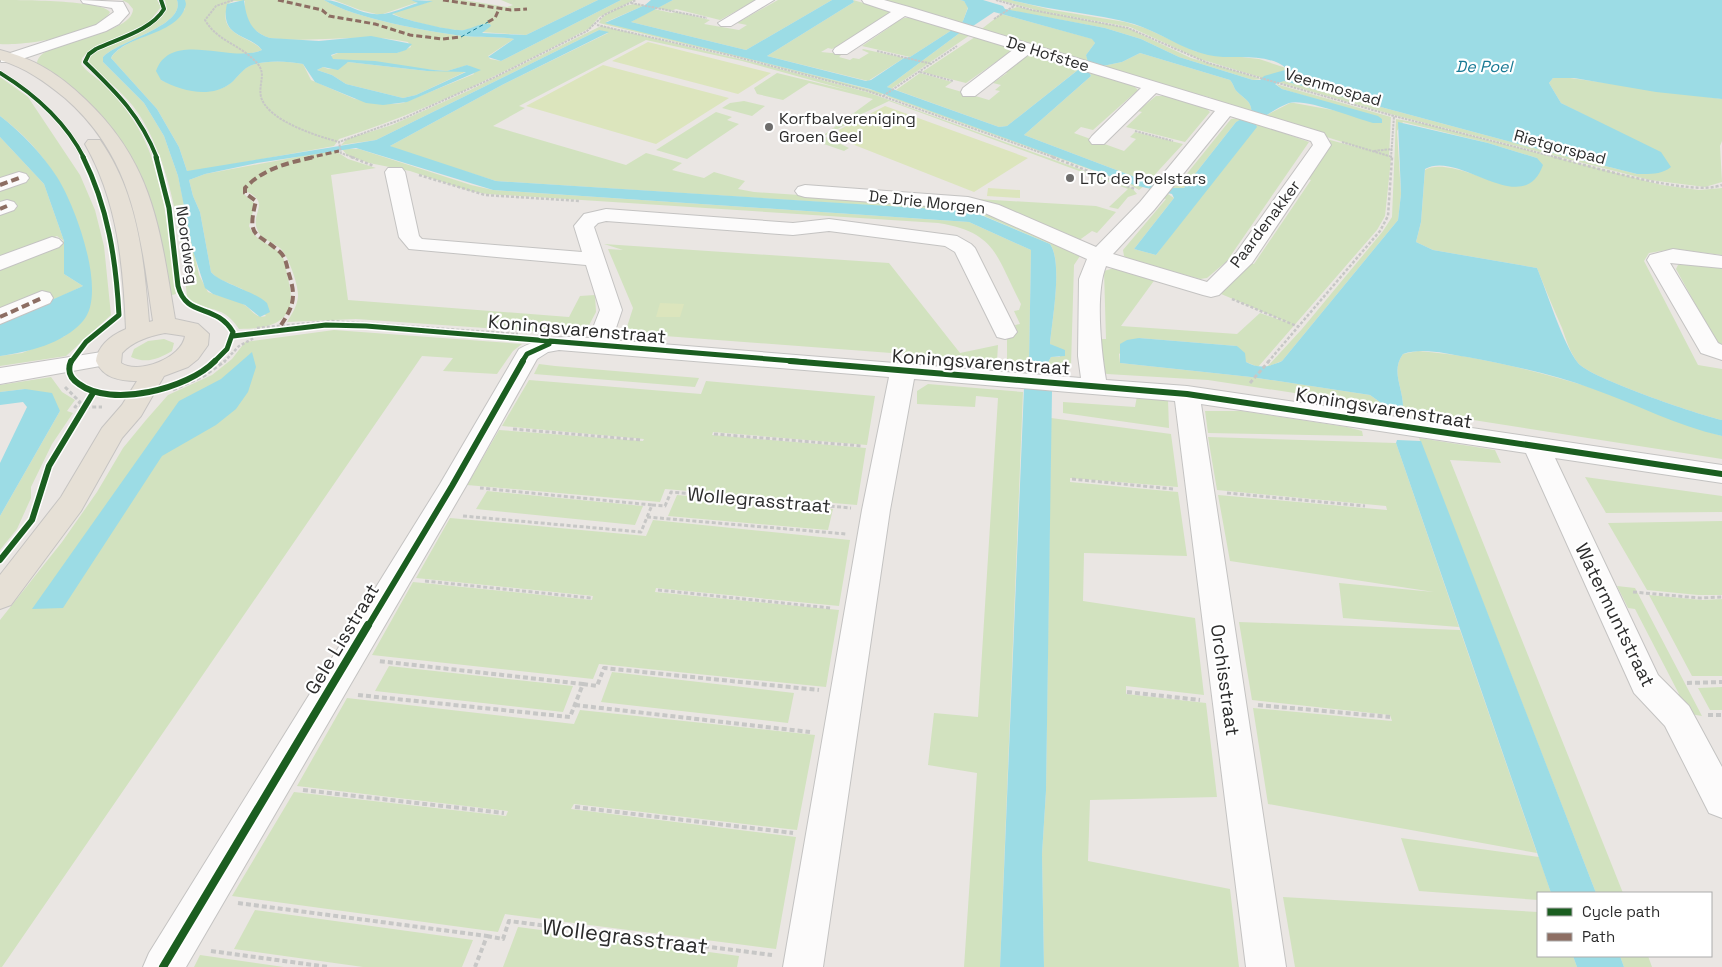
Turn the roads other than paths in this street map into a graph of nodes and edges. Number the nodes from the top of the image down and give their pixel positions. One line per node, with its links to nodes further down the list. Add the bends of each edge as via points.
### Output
1 (88, 0): 8 (street, via 118,5 122,13 108,24 64,40)
2 (767, 0): 5 (street)
3 (869, 0): 4 (street, De Hofstee)
4 (904, 10): 6 (street, De Hofstee); 7 (street)
5 (726, 23)
6 (1026, 48): 9 (street, De Hofstee); 10 (street)
7 (841, 51)
8 (2, 56): 24 (main road, Noordweg, via 23,60 68,92 90,113 131,171 148,227); 25 (main road, via 75,116 111,175 128,230)
9 (1152, 86): 11 (street, De Hofstee); 12 (street)
10 (972, 89)
11 (1226, 109): 18 (street); 18 (street, Paardenakker, via 1318,137 1322,145 1244,258 1210,290)
12 (1098, 140)
13 (395, 172): 19 (street, via 409,237 416,245)
14 (18, 178): 15 (street)
15 (0, 186)
16 (805, 191): 18 (street, De Drie Morgen, via 968,203 992,209)
17 (52, 243): 21 (street)
18 (1099, 258): 33 (street, via 1090,279 1090,356)
19 (594, 259): 26 (street, Koningsvarenstraat, via 584,226 591,218 606,215 793,229 829,225 944,239 964,248); 28 (street, Koningsvarenstraat, via 611,310)
20 (1722, 262): 29 (street, via 1673,255 1658,260 1709,348)
21 (0, 264)
22 (42, 298): 23 (street)
23 (0, 317)
24 (165, 326): 25 (main road); 32 (main road, via 179,326 197,334 194,350 155,371)
25 (138, 332): 32 (main road, via 117,345)
26 (1005, 332)
27 (559, 342): 28 (street, Koningsvarenstraat); 39 (street, Gele Lisstraat, via 541,346 527,354 452,486)
28 (598, 346): 30 (street, Koningsvarenstraat)
29 (1722, 353)
30 (903, 371): 33 (street, Koningsvarenstraat); 40 (street, via 874,523)
31 (0, 376): 32 (street)
32 (124, 380): 37 (main road, via 132,410 111,434 71,504)
33 (1094, 385): 34 (street, Koningsvarenstraat)
34 (1187, 394): 35 (street, Koningsvarenstraat); 41 (street, Orchisstraat)
35 (1536, 446): 36 (street, Koningsvarenstraat); 38 (street, Watermuntstraat, via 1646,684 1676,716)
36 (1722, 474)
37 (0, 597)
38 (1722, 802)
39 (169, 957)
40 (804, 963)
41 (1266, 967)

